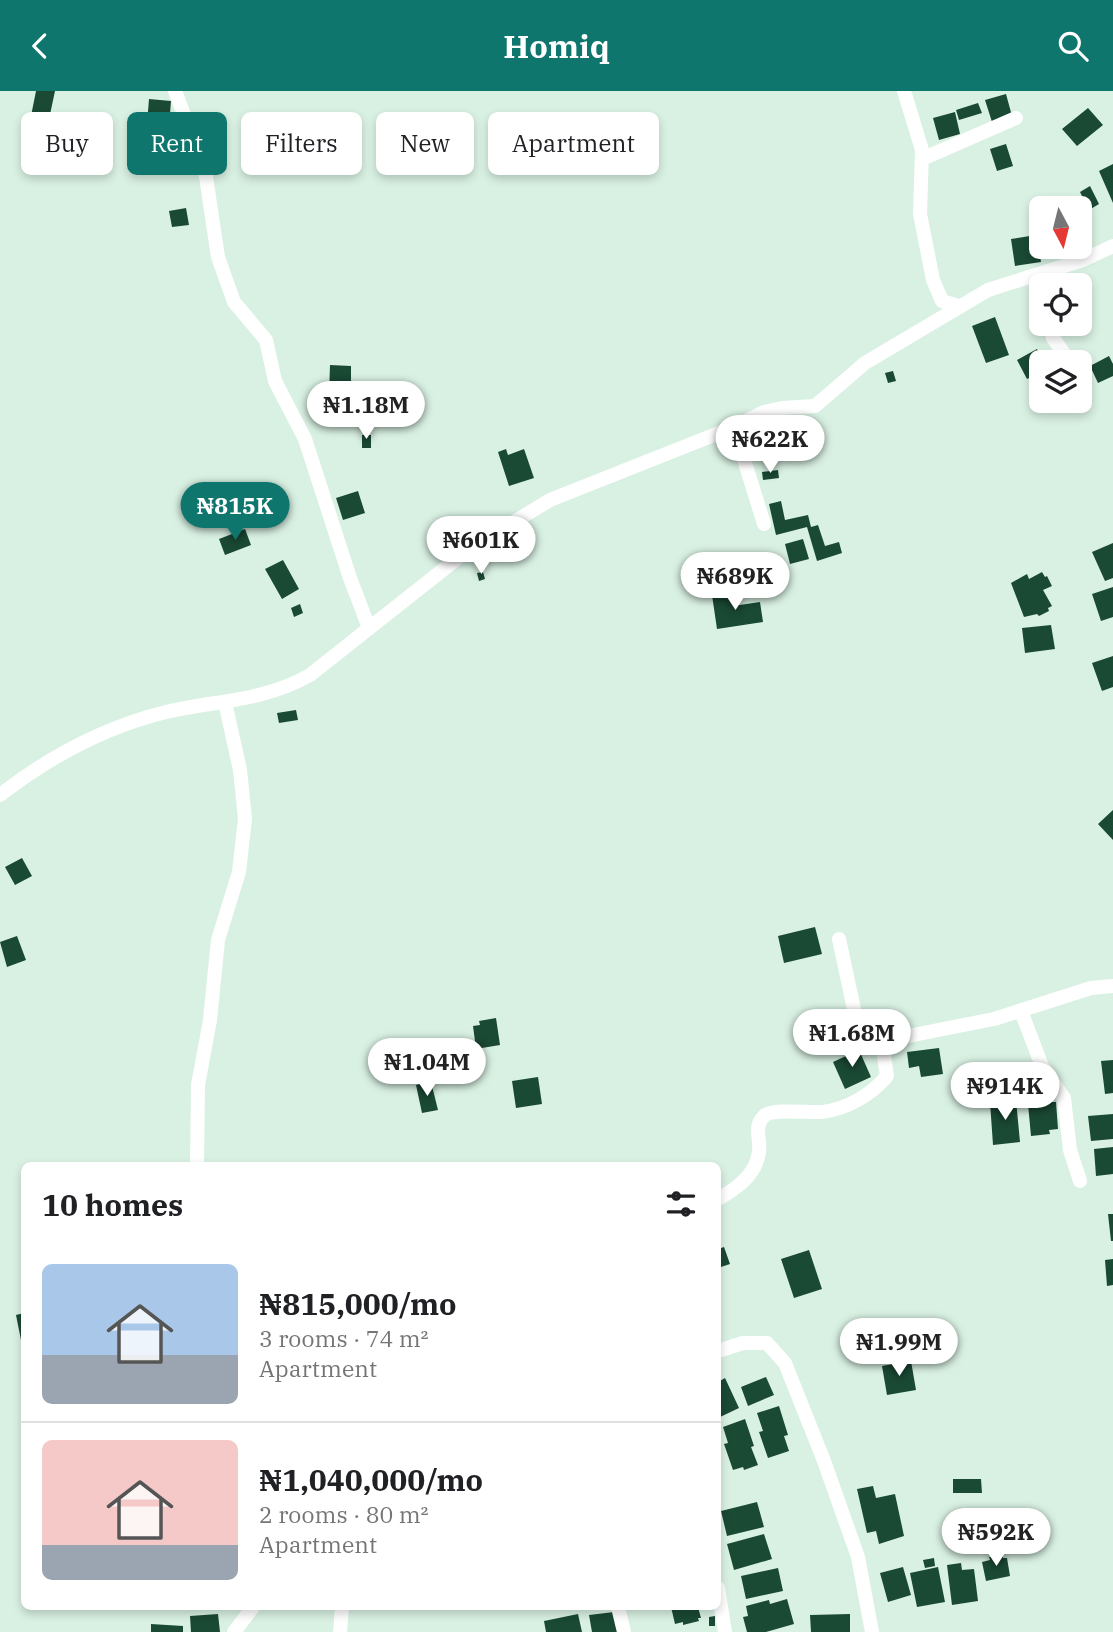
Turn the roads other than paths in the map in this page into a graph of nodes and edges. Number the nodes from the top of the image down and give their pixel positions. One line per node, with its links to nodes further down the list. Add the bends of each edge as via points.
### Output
1 (175, 91): 11 (street, via 205,170 218,257 234,302 266,340 275,381 305,439)
2 (904, 91): 4 (street)
3 (1016, 118): 4 (street)
4 (922, 159): 8 (street, via 920,214 933,280 943,301)
5 (1113, 246): 6 (street)
6 (1055, 273)
7 (1029, 282): 8 (street, via 988,290)
8 (958, 306): 9 (street, via 865,363 815,406 764,412)
9 (734, 427): 10 (street); 11 (street, via 550,500 468,550)
10 (764, 524)
11 (369, 628): 12 (street, via 288,688)
12 (225, 702): 13 (street, via 165,712 110,730 27,774); 18 (street, via 245,819 239,872 218,940 198,1085)
13 (0, 795)
14 (839, 939): 17 (street, via 857,1023 876,1039)
15 (1113, 986): 16 (street, via 1091,988)
16 (1021, 1011): 17 (street); 19 (street, via 1042,1066 1064,1098 1070,1150)
17 (886, 1039): 20 (street, via 887,1076 869,1094 825,1111 771,1111 763,1117 757,1127 760,1152 755,1167 736,1189)
18 (197, 1162)
19 (1080, 1181)
20 (721, 1197)
21 (721, 1350): 30 (street, via 743,1343 767,1343 785,1363 858,1557)
22 (721, 1607): 29 (street)
23 (251, 1610): 26 (street)
24 (342, 1610): 27 (street)
25 (619, 1610): 28 (street)
26 (234, 1632)
27 (340, 1632)
28 (624, 1632)
29 (725, 1632)
30 (873, 1632)

